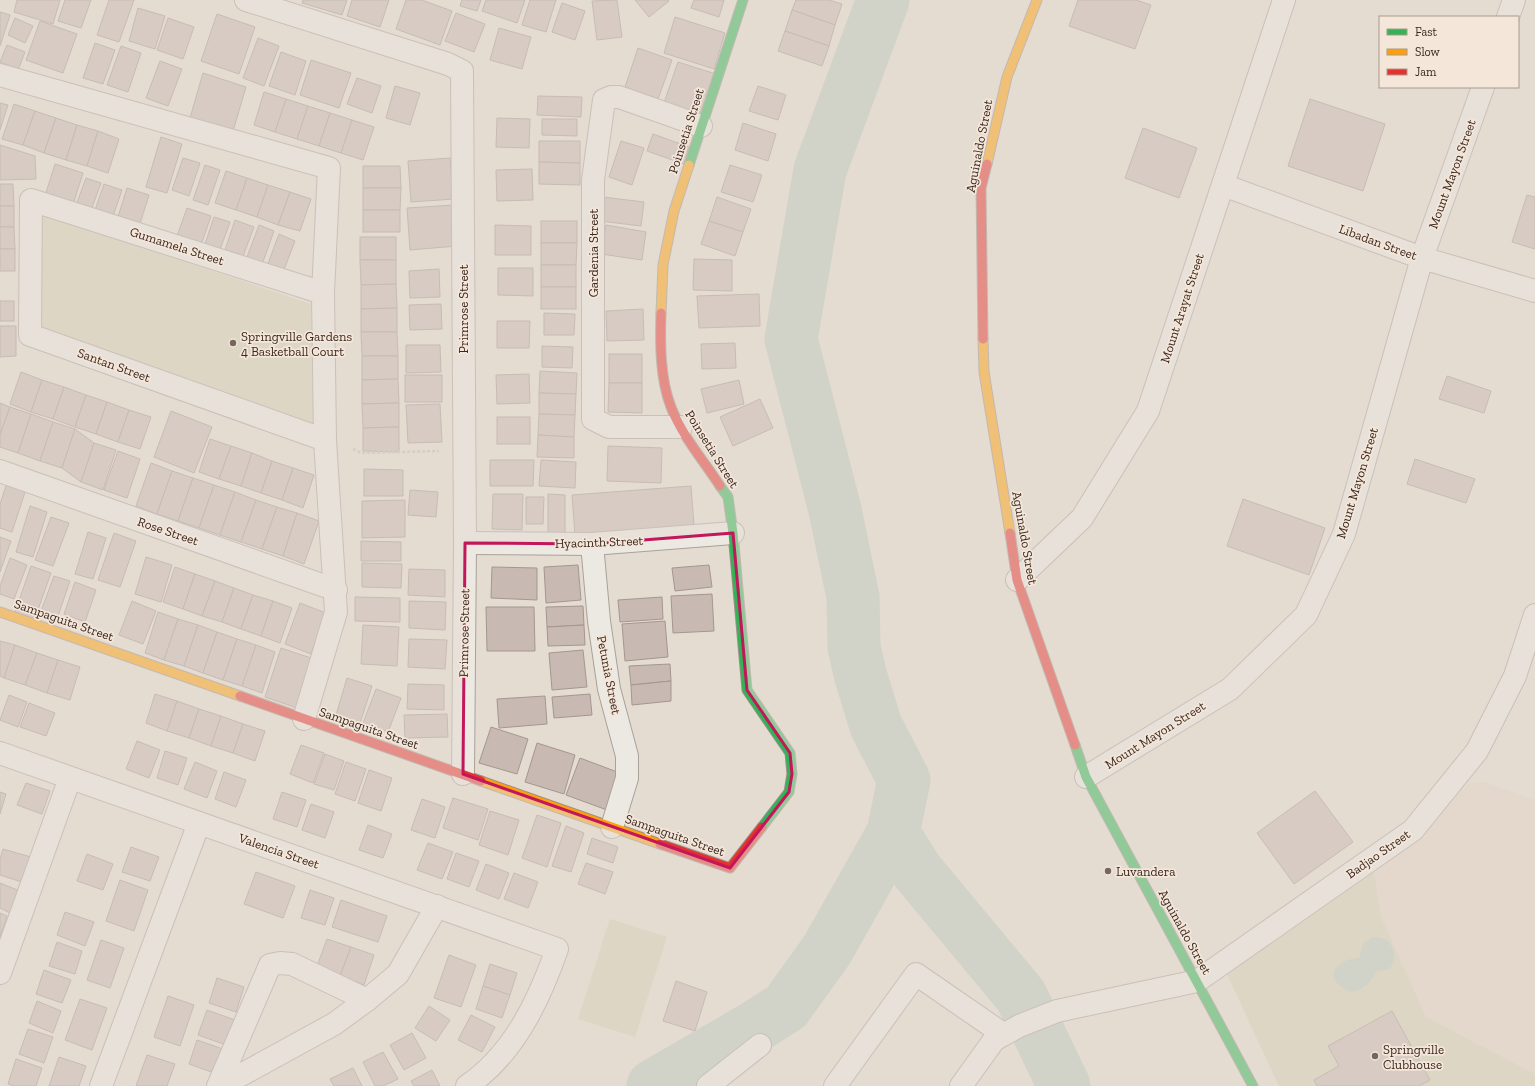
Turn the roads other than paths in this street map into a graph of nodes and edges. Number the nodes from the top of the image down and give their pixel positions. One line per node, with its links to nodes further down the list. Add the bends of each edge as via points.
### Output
1 (246, 0): 19 (street, Primrose Street, via 448,64 462,71)
2 (743, 0): 9 (street, Poinsetia Street)
3 (1037, 0): 21 (street, Aguinaldo Street, via 1007,76 981,188 984,372)
4 (1284, 0): 10 (street, Mount Arayat Street)
5 (1514, 0): 6 (street)
6 (1508, 16)
7 (0, 75): 14 (street, via 329,168)
8 (1483, 88): 12 (street, Mount Mayon Street)
9 (701, 126): 15 (street, Poinsetia Street, via 674,211 663,265 663,370 671,407); 15 (street, Gardenia Street, via 619,97 604,100 593,180 593,419 609,427)
10 (1223, 185): 12 (street, Libadan Street); 21 (street, Mount Arayat Street, via 1148,411 1082,518)
11 (31, 200): 14 (street, Gumamela Street); 16 (street, Santan Street, via 30,335)
12 (1422, 258): 13 (street, Libadan Street); 28 (street, Mount Mayon Street, via 1344,534 1306,615 1230,689)
13 (1535, 291)
14 (323, 293): 16 (street)
15 (681, 427): 18 (street, Poinsetia Street, via 728,497)
16 (325, 440): 22 (street)
17 (0, 472): 22 (street, Rose Street)
18 (733, 533): 20 (street, Hyacinth Street); 32 (street, Poinsetia Street, via 747,690 790,753 792,774 789,792)
19 (465, 543): 20 (street, Hyacinth Street); 27 (street, Primrose Street)
20 (592, 544): 31 (street, Petunia Street, via 599,621 609,689 627,756 627,778)
21 (1017, 580): 28 (street, Aguinaldo Street)
22 (336, 590): 25 (street, via 336,612)
23 (0, 612): 25 (street, Sampaguita Street)
24 (1535, 615): 35 (street, Badjao Street, via 1515,676 1477,751 1413,830)
25 (304, 719): 27 (street, Sampaguita Street)
26 (0, 753): 29 (street, Valencia Street)
27 (463, 774): 31 (street, Sampaguita Street)
28 (1086, 777): 35 (street, Aguinaldo Street)
29 (70, 778): 30 (street, Valencia Street); 34 (street)
30 (200, 823): 33 (street, Valencia Street); 39 (street)
31 (612, 827): 32 (street, Sampaguita Street)
32 (730, 868)
33 (436, 906): 36 (street, via 398,974); 41 (street, Valencia Street, via 557,949 538,998 521,1027 503,1052)
34 (0, 973)
35 (1197, 981): 37 (street, via 1057,1011); 45 (street, Aguinaldo Street)
36 (367, 1000): 40 (street, via 334,1024); 40 (street, via 292,964 270,965)
37 (1011, 1030): 43 (street, via 916,974); 44 (street, via 994,1040)
38 (760, 1045): 42 (street)
39 (101, 1086)
40 (219, 1086)
41 (467, 1086)
42 (708, 1086)
43 (835, 1086)
44 (961, 1086)
45 (1253, 1086)

